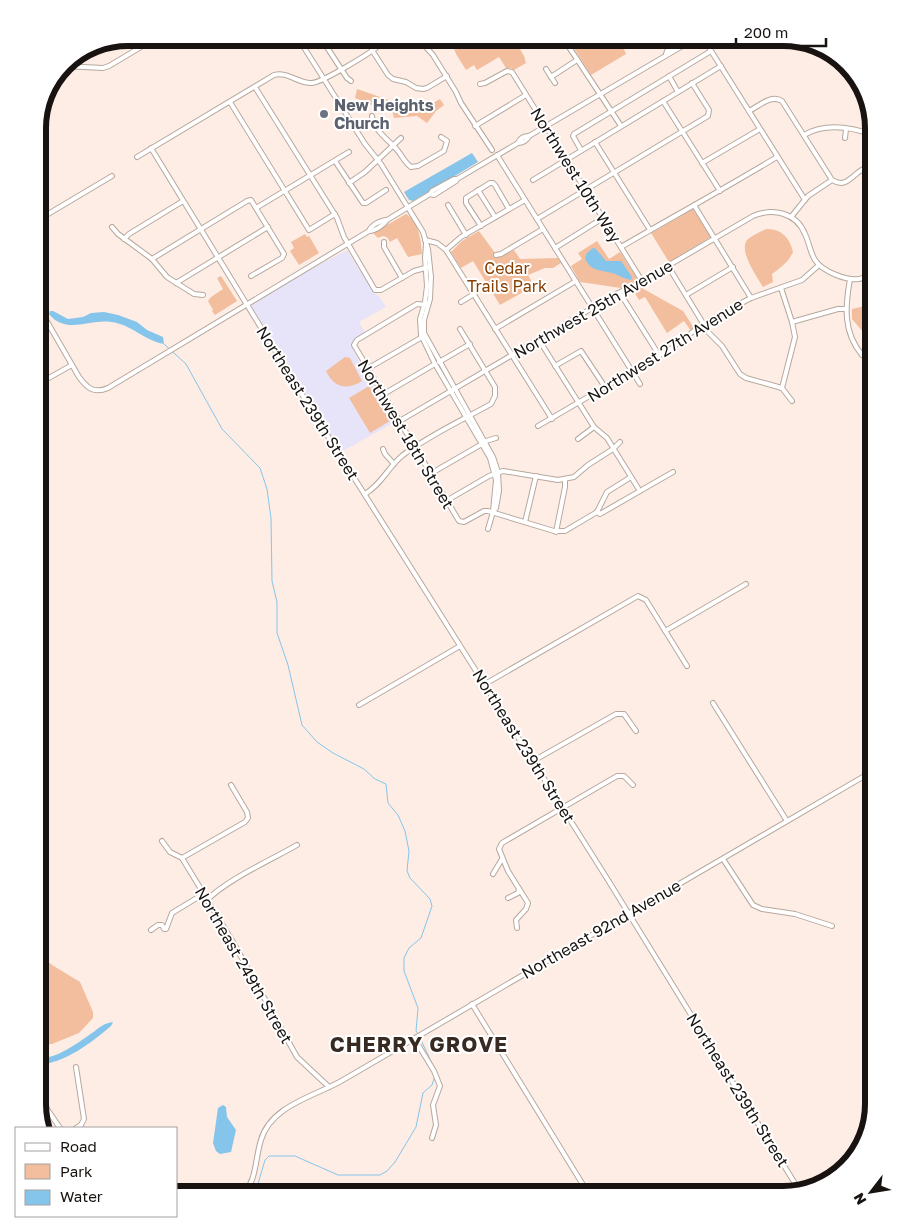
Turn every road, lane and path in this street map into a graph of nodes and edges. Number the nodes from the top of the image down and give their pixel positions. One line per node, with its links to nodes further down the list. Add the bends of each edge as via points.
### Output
1 (143, 46): 15 (street, via 103,68)
2 (303, 46): 21 (street)
3 (326, 46): 16 (street)
4 (377, 46): 10 (street)
5 (424, 46): 18 (street)
6 (568, 46): 13 (street)
7 (676, 46): 12 (street)
8 (682, 46): 12 (street)
9 (708, 46): 11 (street)
10 (372, 50): 16 (street); 18 (street, via 390,77 421,89)
11 (711, 51): 14 (street); 19 (street)
12 (666, 54): 29 (street)
13 (577, 60): 20 (street); 29 (street)
14 (721, 66): 25 (street); 33 (street)
15 (74, 67)
16 (341, 69): 21 (street); 22 (street)
17 (546, 69): 20 (street)
18 (447, 76): 35 (street)
19 (669, 76): 27 (street); 32 (street)
20 (550, 77): 23 (street)
21 (324, 79): 26 (street, via 311,83 281,74); 57 (street)
22 (351, 81)
23 (554, 83)
24 (480, 84): 28 (street, Northwest 10th Way, via 509,70)
25 (692, 84): 27 (street); 40 (street, via 709,113)
26 (255, 87): 31 (street); 62 (street)
27 (678, 92): 30 (street)
28 (526, 94): 35 (street); 36 (street, Northwest 10th Way)
29 (599, 94): 32 (street); 36 (street)
30 (663, 101): 37 (street); 40 (street)
31 (230, 102): 48 (street); 69 (street)
32 (611, 111): 37 (street); 50 (street, via 574,134)
33 (749, 111): 38 (street); 42 (street, via 770,98 777,98 784,103)
34 (372, 116): 47 (street, via 382,135)
35 (475, 126): 49 (street)
36 (546, 126): 52 (street); 55 (street, Northwest 10th Way)
37 (621, 126): 46 (street)
38 (760, 129): 54 (street); 58 (street)
39 (846, 129): 41 (street); 42 (street, via 822,127); 45 (street)
40 (682, 131): 58 (street); 60 (street)
41 (865, 133)
42 (804, 135): 64 (street)
43 (441, 137): 47 (street, via 447,141 444,151 418,166 408,165)
44 (401, 138): 47 (street)
45 (845, 138)
46 (595, 142): 50 (street); 60 (street)
47 (394, 146): 57 (street)
48 (151, 148): 53 (street); 73 (street, Northeast 239th Street)
49 (492, 150)
50 (582, 150): 55 (street)
51 (349, 152): 56 (street)
52 (497, 155): 71 (street); 76 (street)
53 (137, 156)
54 (777, 157): 70 (street); 72 (street)
55 (566, 159): 63 (street); 68 (street, Northwest 10th Way)
56 (335, 160): 62 (street); 65 (street)
57 (378, 160): 65 (street); 76 (street)
58 (702, 163): 70 (street)
59 (865, 169): 64 (street, via 847,182)
60 (614, 173): 68 (street); 90 (street)
61 (112, 176): 80 (street)
62 (310, 176): 69 (street); 79 (street)
63 (533, 180)
64 (832, 180): 72 (street)
65 (349, 183): 66 (street, via 363,204)
66 (386, 190)
67 (478, 190): 78 (street, via 492,183); 81 (street); 85 (street, via 465,200)
68 (585, 190): 83 (street, Northwest 10th Way); 84 (street)
69 (285, 191): 77 (street); 79 (street, via 309,230)
70 (720, 192): 75 (street)
71 (525, 200): 78 (street); 84 (street)
72 (805, 200): 82 (street)
73 (183, 201): 89 (street, Northeast 239th Street); 93 (street)
74 (448, 205): 91 (street)
75 (694, 205): 90 (street); 92 (street)
76 (409, 207): 95 (street); 96 (street)
77 (256, 208): 87 (street); 89 (street, via 251,200 247,201)
78 (509, 209): 81 (street)
79 (335, 214): 96 (street)
80 (46, 215)
81 (495, 217): 85 (street)
82 (791, 217): 92 (street, Northwest 25th Avenue, via 777,212 762,212); 103 (street, via 803,230)
83 (603, 218): 97 (street, Northwest 10th Way); 98 (street)
84 (537, 219): 88 (street)
85 (481, 226): 91 (street)
86 (112, 227): 93 (street)
87 (268, 227): 101 (street); 107 (street, via 284,255)
88 (543, 229): 98 (street); 100 (street)
89 (200, 230): 101 (street, Northeast 239th Street); 102 (street)
90 (650, 230): 97 (street)
91 (466, 234): 99 (street)
92 (715, 238): 104 (street, Northwest 25th Avenue); 105 (street)
93 (124, 239): 102 (street)
94 (384, 242): 109 (street)
95 (426, 242): 99 (street, via 436,243); 106 (street)
96 (347, 244): 109 (street, via 376,291); 121 (street)
97 (621, 247): 112 (street, Northwest 10th Way)
98 (555, 248): 111 (street)
99 (446, 250): 116 (street)
100 (496, 254)
101 (218, 258): 113 (street); 121 (street, Northeast 239th Street)
102 (152, 259): 113 (street)
103 (819, 265): 110 (street); 114 (street, Northwest 27th Avenue, via 802,280)
104 (668, 266): 112 (street, Northwest 25th Avenue); 118 (street)
105 (733, 267): 118 (street); 119 (street)
106 (428, 268): 109 (street); 122 (street, via 431,294)
107 (251, 276)
108 (865, 277): 110 (street)
109 (402, 278)
110 (850, 279): 124 (street)
111 (576, 281): 123 (street); 129 (street)
112 (642, 281): 115 (street, Northwest 25th Avenue)
113 (176, 283): 117 (street, via 194,294)
114 (781, 288): 119 (street, Northwest 27th Avenue); 126 (street)
115 (620, 293): 123 (street, Northwest 25th Avenue); 134 (street)
116 (474, 294): 120 (street); 129 (street)
117 (203, 295)
118 (686, 295): 127 (street)
119 (751, 298): 127 (street, Northwest 27th Avenue)
120 (460, 302)
121 (246, 303): 137 (street, via 108,388 96,391 86,387); 170 (street, Northeast 239th Street)
122 (426, 304): 130 (street); 139 (street, Northwest 18th Street, via 411,307 357,340 354,348)
123 (593, 308): 131 (street, Northwest 25th Avenue); 141 (street)
124 (846, 309): 126 (street); 135 (street, via 849,335 861,355)
125 (46, 320): 137 (street)
126 (792, 322): 145 (street, via 795,337)
127 (704, 325): 134 (street, Northwest 27th Avenue); 145 (street, via 742,376)
128 (460, 329): 132 (street)
129 (495, 329): 133 (street)
130 (423, 336): 136 (street); 139 (street)
131 (539, 340): 133 (street, Northwest 25th Avenue); 138 (street)
132 (470, 344): 136 (street); 140 (street)
133 (512, 355): 140 (street, Northwest 25th Avenue); 151 (street)
134 (659, 355): 141 (street, Northwest 27th Avenue)
135 (865, 356)
136 (437, 363): 146 (street); 147 (street)
137 (72, 365): 142 (street)
138 (555, 366): 144 (street, via 579,351 583,352); 149 (street)
139 (367, 369): 147 (street, Northwest 18th Street)
140 (485, 371): 146 (street, Northwest 25th Avenue); 150 (street, via 495,387 496,396 491,404)
141 (632, 372): 143 (street); 144 (street, Northwest 27th Avenue)
142 (46, 380)
143 (640, 384)
144 (605, 387): 149 (street, Northwest 27th Avenue)
145 (782, 388): 148 (street)
146 (453, 390): 150 (street); 152 (street, Northwest 25th Avenue)
147 (382, 395): 152 (street, Northwest 18th Street)
148 (792, 401)
149 (578, 403): 151 (street, Northwest 27th Avenue); 154 (street)
150 (469, 417): 157 (street); 159 (street)
151 (552, 419): 153 (street, Northwest 27th Avenue)
152 (398, 422): 159 (street, Northwest 18th Street)
153 (538, 426)
154 (594, 427): 156 (street); 161 (street, via 607,438)
155 (496, 438): 157 (street)
156 (578, 439)
157 (484, 442): 164 (street, via 494,457); 165 (street)
158 (620, 442): 161 (street)
159 (414, 448): 162 (street); 165 (street, Northwest 18th Street)
160 (383, 449): 162 (street)
161 (613, 449): 167 (street); 168 (street, via 576,476)
162 (394, 464): 170 (street, via 379,484)
163 (673, 472): 173 (street, via 600,514)
164 (496, 473): 166 (street, via 511,471); 171 (street); 172 (street, via 499,491)
165 (430, 474): 171 (street, Northwest 18th Street)
166 (536, 476): 168 (street); 174 (street)
167 (631, 477): 169 (street); 173 (street, via 607,492)
168 (565, 479): 176 (street)
169 (638, 488)
170 (365, 494): 179 (street, Northeast 239th Street)
171 (446, 500): 172 (street, Northwest 18th Street, via 462,523 484,511)
172 (493, 512): 174 (street); 175 (street)
173 (597, 512): 176 (street)
174 (525, 522): 176 (street)
175 (488, 529)
176 (559, 532)
177 (746, 584): 178 (street)
178 (665, 632): 180 (street); 181 (street, via 646,600 641,596 635,597)
179 (460, 646): 181 (street, Northeast 239th Street); 183 (street)
180 (687, 666)
181 (485, 684): 185 (street, Northeast 239th Street)
182 (713, 703): 190 (street)
183 (359, 705)
184 (636, 731): 185 (street, via 624,714 616,714)
185 (533, 760): 189 (street, Northeast 239th Street)
186 (865, 776): 190 (street, Northeast 92nd Avenue)
187 (231, 785): 193 (street, via 248,818)
188 (633, 785): 189 (street, via 624,776 618,776)
189 (563, 808): 194 (street, via 502,843 499,849); 200 (street, Northeast 239th Street)
190 (787, 821): 195 (street, Northeast 92nd Avenue)
191 (162, 841): 193 (street, Northeast 249th Street, via 173,854)
192 (297, 845): 199 (street, via 215,892)
193 (182, 858): 199 (street, Northeast 249th Street)
194 (502, 859): 196 (street); 197 (street)
195 (723, 859): 200 (street, Northeast 92nd Avenue); 201 (street, via 752,905)
196 (493, 874)
197 (519, 889): 198 (street); 202 (street, via 528,906 516,920)
198 (508, 898)
199 (207, 900): 203 (street, via 200,896 172,913 166,929 162,925); 207 (street, Northeast 249th Street, via 297,1057)
200 (628, 913): 204 (street, Northeast 92nd Avenue); 212 (street, Northeast 239th Street)
201 (832, 926)
202 (517, 928)
203 (151, 930)
204 (472, 1004): 205 (street, Northeast 92nd Avenue); 214 (street)
205 (414, 1038): 207 (street, Northeast 92nd Avenue); 211 (street, via 440,1086 433,1105 436,1125)
206 (76, 1067): 210 (street, via 84,1119)
207 (329, 1087): 213 (street, Northeast 92nd Avenue, via 289,1106 266,1128 260,1140 254,1177)
208 (46, 1108): 209 (street)
209 (59, 1127)
210 (78, 1127)
211 (432, 1138)
212 (796, 1185)
213 (249, 1186)
214 (584, 1186)

